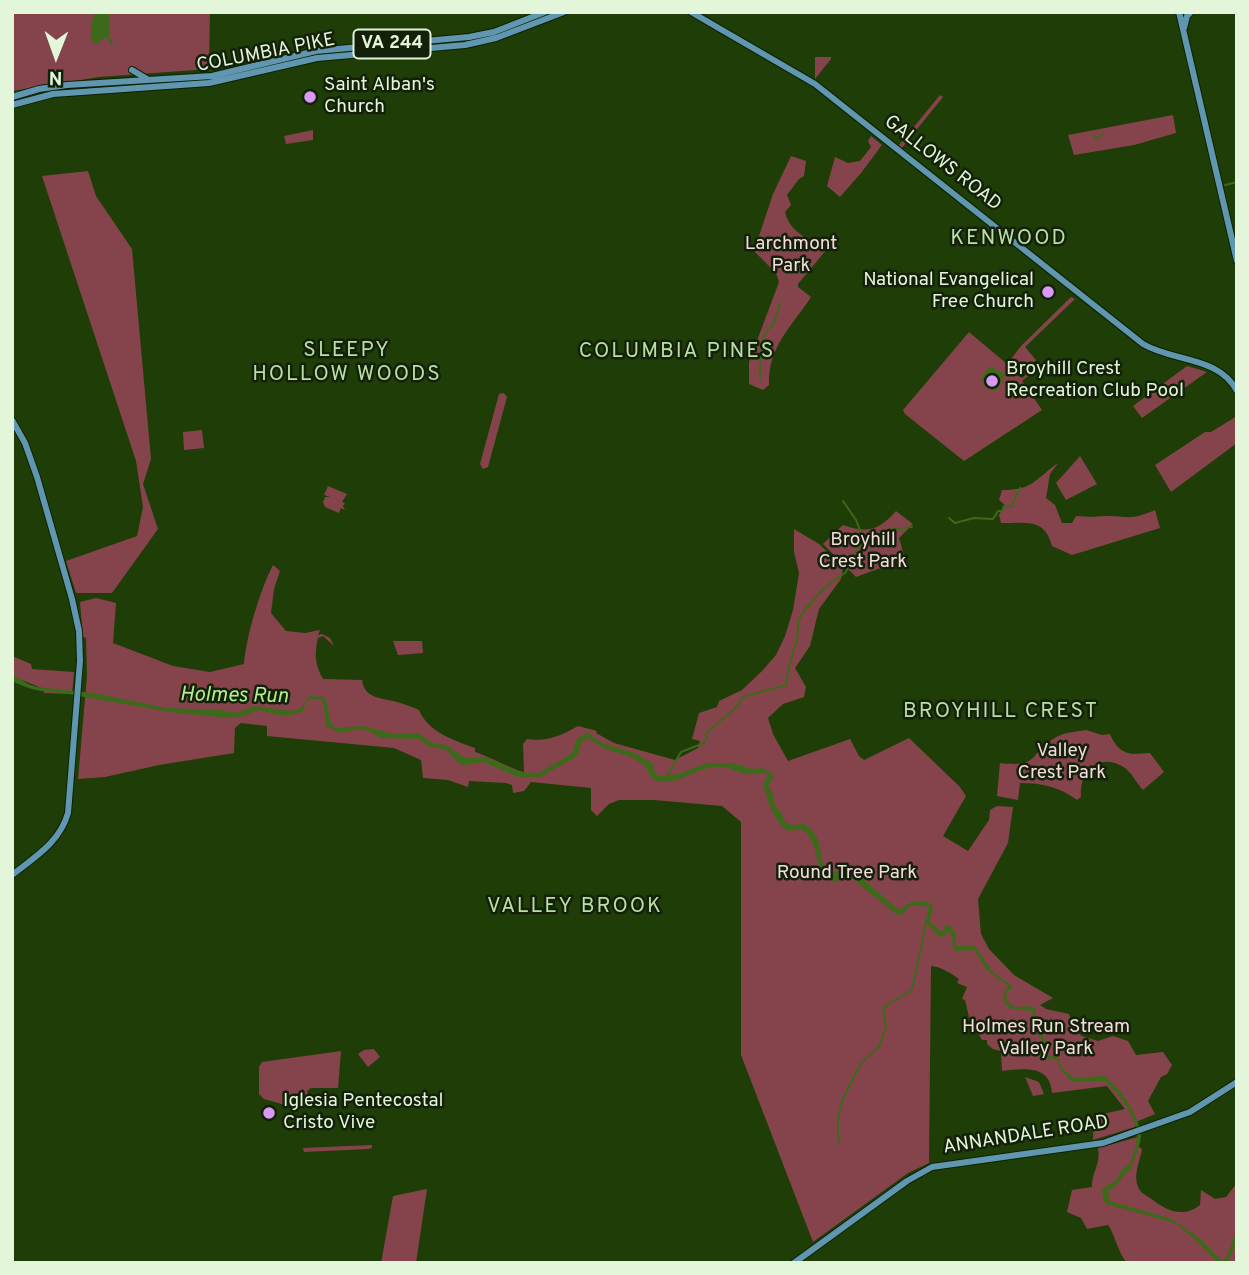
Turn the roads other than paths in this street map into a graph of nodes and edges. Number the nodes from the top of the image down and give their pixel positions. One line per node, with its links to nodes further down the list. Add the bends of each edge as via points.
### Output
1 (545, 12): 8 (main road, COLUMBIA PIKE / VA 244, via 469,37 316,51 212,76)
2 (564, 12): 10 (main road, COLUMBIA PIKE / VA 244, via 465,45 317,58 209,83 60,93)
3 (691, 12): 12 (main road, GALLOWS ROAD, via 815,84 1143,344 1218,369)
4 (1179, 12): 6 (main road)
5 (1191, 12): 6 (main road)
6 (1184, 30): 11 (main road)
7 (132, 70): 8 (main road)
8 (152, 80): 9 (main road, COLUMBIA PIKE / VA 244, via 59,86)
9 (12, 97)
10 (12, 105)
11 (1237, 261)
12 (1237, 391)
13 (12, 420): 14 (main road, via 31,458 80,641 66,820 53,842)
14 (12, 875)
15 (1237, 1082): 16 (main road, ANNANDALE ROAD, via 1203,1105 1091,1146 932,1167)
16 (794, 1263)

